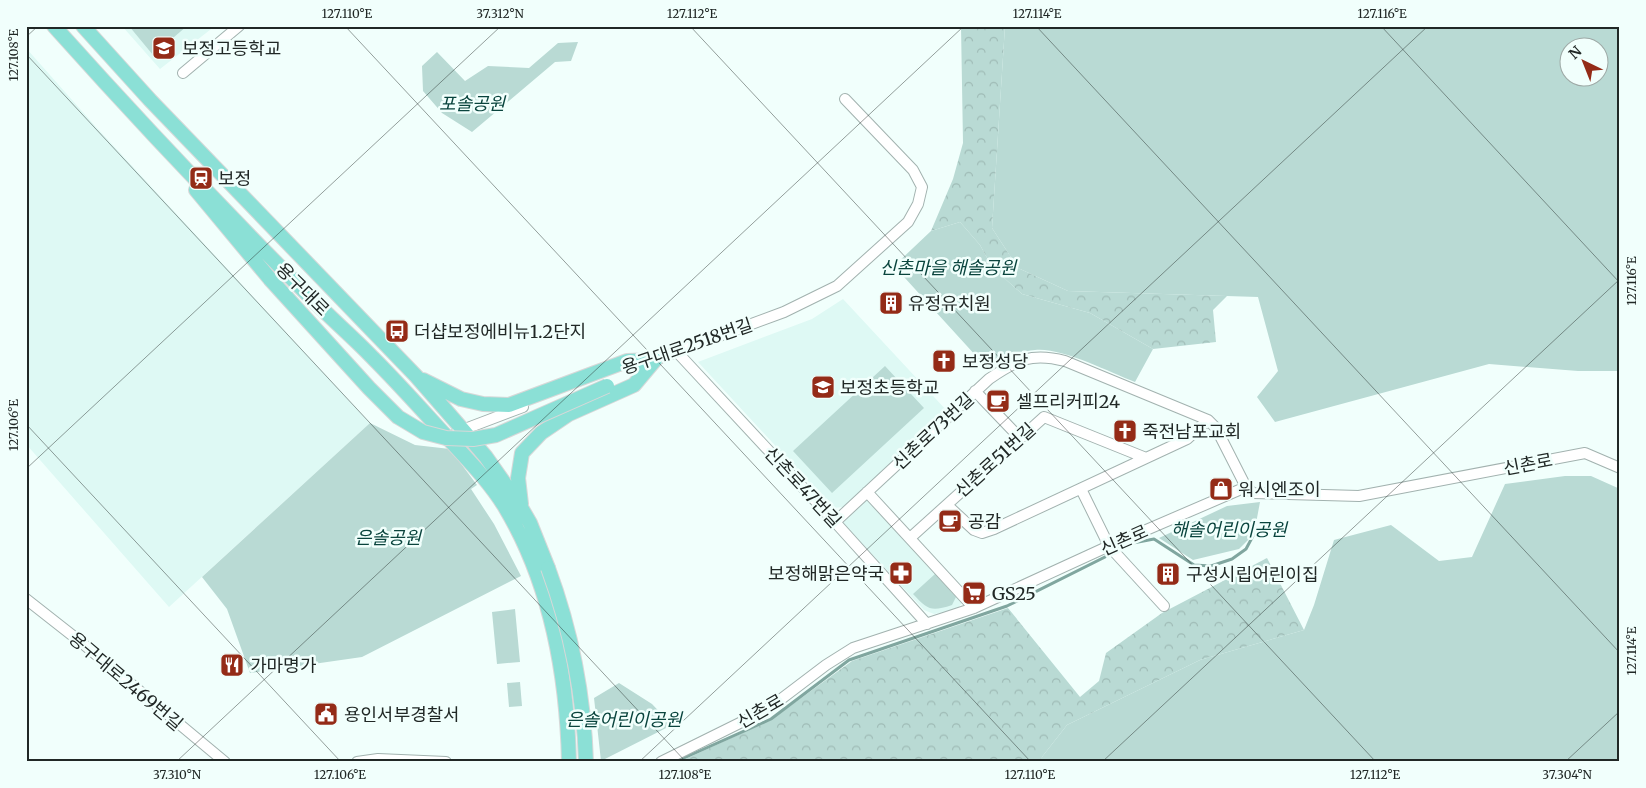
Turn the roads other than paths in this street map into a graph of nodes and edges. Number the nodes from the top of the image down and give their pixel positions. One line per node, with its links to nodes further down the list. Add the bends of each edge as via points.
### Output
1 (54, 26): 6 (main road, 용구대로)
2 (83, 26): 10 (main road, 용구대로)
3 (239, 26): 4 (street)
4 (183, 73)
5 (845, 99): 7 (street, 용구대로2518번길, via 914,170 922,187 918,204 908,222 836,286 784,312)
6 (149, 131): 8 (main road, 용구대로); 9 (main road, bridge, via 270,280 374,394 398,417 423,432 446,438 472,439 496,435 634,376)
7 (677, 352): 9 (street, 용구대로2518번길); 25 (street, 신촌로47번길)
8 (373, 358): 12 (main road, via 393,363 430,400); 15 (main road, 용구대로)
9 (655, 360): 10 (main road, via 627,361 509,405 461,399); 14 (street, 용구대로2518번길, via 623,368); 24 (main road, via 634,385 569,414 541,433 522,453 518,478)
10 (416, 376): 12 (main road, 용구대로)
11 (975, 391): 13 (street, 신촌로73번길, via 1009,366 1027,358 1048,356); 16 (street); 22 (street, 신촌로73번길)
12 (434, 396): 14 (main road, 용구대로)
13 (1208, 420): 17 (street, via 1187,439); 20 (street, via 1216,428)
14 (463, 430): 15 (street, 용구대로2518번길); 24 (main road, 용구대로, via 492,464)
15 (446, 436): 19 (main road, 용구대로)
16 (1020, 438): 17 (street, 신촌로51번길, via 1044,417); 23 (street, 신촌로51번길)
17 (1146, 458): 21 (street)
18 (1620, 468): 20 (street, 신촌로, via 1585,453 1359,496 1253,493)
19 (486, 481): 26 (main road, via 488,473 494,474 521,516); 36 (main road, 용구대로, via 509,514 533,566 551,617 562,669)
20 (1246, 487): 28 (street, 신촌로)
21 (1081, 489): 23 (street, via 982,533 974,530); 28 (street)
22 (867, 492): 25 (street, 신촌로73번길); 27 (street)
23 (947, 504): 27 (street, 신촌로51번길)
24 (522, 509): 26 (main road, 용구대로)
25 (835, 522): 32 (street, 신촌로47번길)
26 (530, 523): 37 (main road, 용구대로, bridge, via 561,604 571,646 585,725)
27 (910, 538): 31 (street)
28 (1109, 546): 30 (street); 31 (street, 신촌로)
29 (26, 599): 33 (street, 용구대로2469번길)
30 (1164, 606)
31 (974, 608): 32 (street, 신촌로)
32 (927, 624): 38 (street, 신촌로, via 854,648 826,664 768,709)
33 (225, 762)
34 (357, 762): 35 (street, via 378,759)
35 (446, 762)
36 (569, 762)
37 (586, 762)
38 (661, 762)

